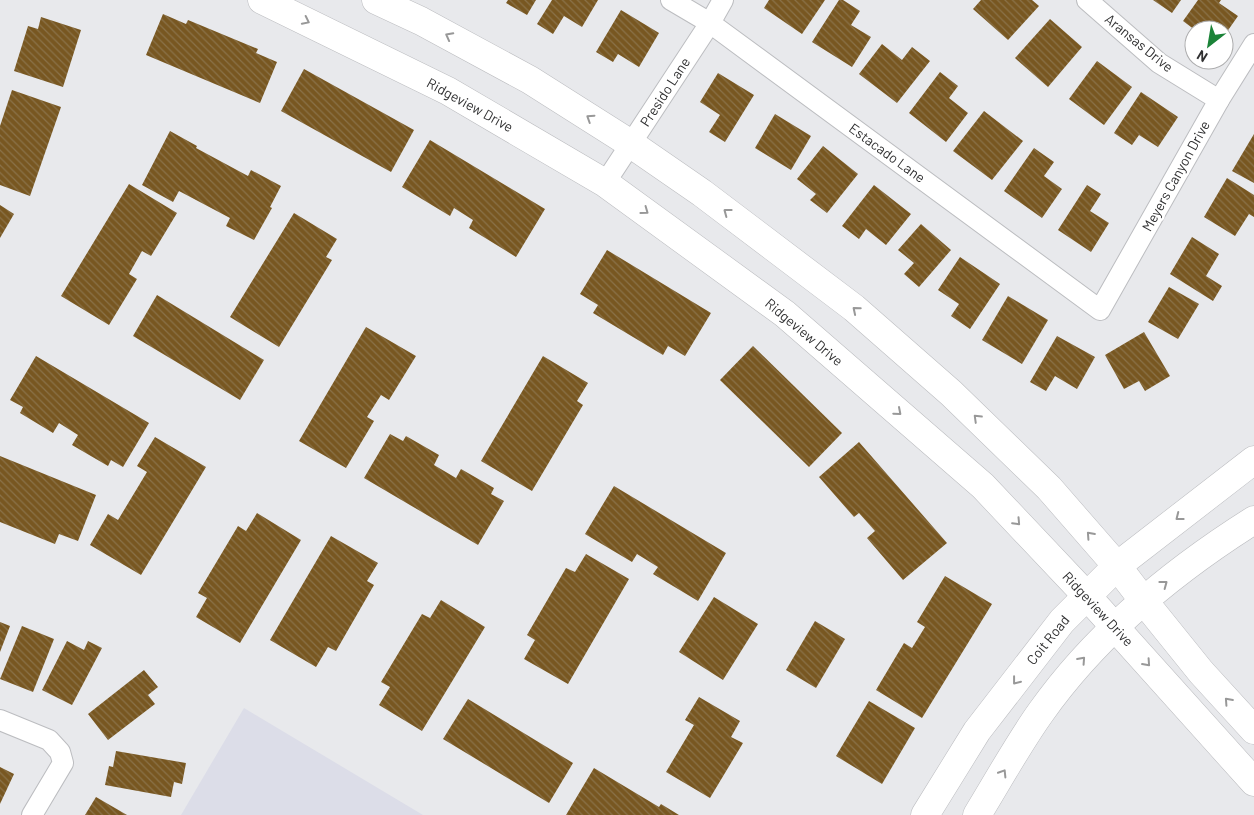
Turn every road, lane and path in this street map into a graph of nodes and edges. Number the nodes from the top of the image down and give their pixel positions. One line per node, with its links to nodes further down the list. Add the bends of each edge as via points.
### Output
1 (262, 0): 10 (main road, Ridgeview Drive, one-way to 10, via 448,91)
2 (376, 0): 9 (main road, one-way to 2, via 530,80)
3 (671, 0): 6 (street, Estacado Lane)
4 (723, 0): 6 (street, Presido Lane)
5 (1087, 0): 8 (street, Aransas Drive, via 1159,63)
6 (710, 22): 9 (street, Presido Lane); 11 (street, Estacado Lane)
7 (1254, 44): 8 (street, Meyers Canyon Drive)
8 (1218, 100): 11 (street, Meyers Canyon Drive)
9 (631, 144): 10 (street, Presido Lane); 14 (main road, one-way to 9, via 1049,488 951,392 846,302 702,193)
10 (605, 183): 15 (main road, Ridgeview Drive, one-way to 15, via 792,320 983,486)
11 (1100, 310)
12 (1254, 460): 14 (main road, Coit Road, one-way to 14)
13 (1254, 520): 16 (main road, one-way to 13, via 1218,542)
14 (1117, 566): 15 (main road, Coit Road); 16 (main road)
15 (1086, 596): 17 (main road, Ridgeview Drive); 22 (main road, Coit Road, one-way to 22, via 1062,621 976,731)
16 (1143, 600): 17 (main road); 19 (main road, one-way to 16, via 1201,672)
17 (1114, 627): 20 (main road, Ridgeview Drive, one-way to 20); 23 (main road, one-way to 17, via 1041,712 1081,660)
18 (0, 720): 21 (street, via 49,740 60,752 63,764)
19 (1254, 730)
20 (1254, 782)
21 (32, 815)
22 (925, 815)
23 (978, 815)

